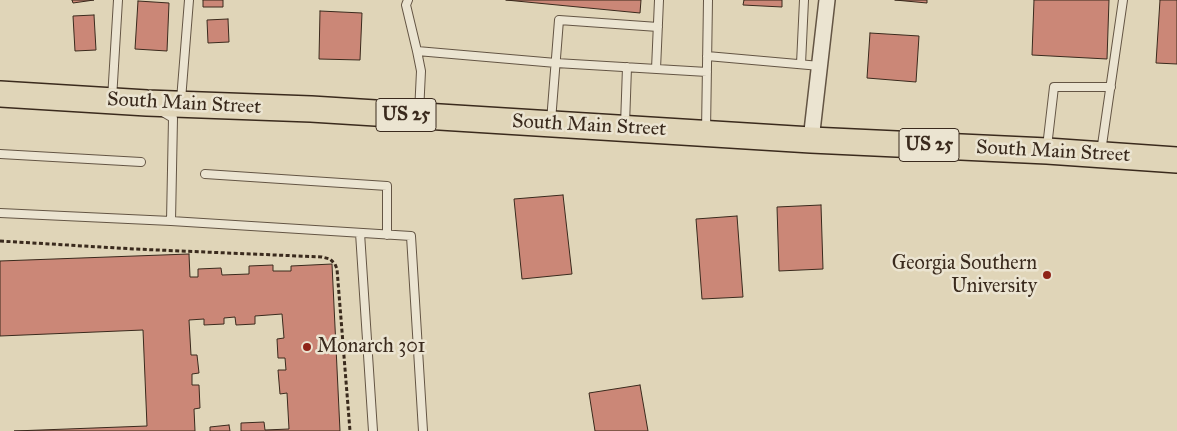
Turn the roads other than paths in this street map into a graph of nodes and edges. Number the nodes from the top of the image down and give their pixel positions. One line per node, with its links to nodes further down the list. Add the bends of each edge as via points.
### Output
1 (118, 0): 20 (lane)
2 (189, 0): 22 (lane)
3 (408, 0): 10 (lane, via 406,5)
4 (660, 0): 9 (lane)
5 (708, 0): 11 (lane)
6 (804, 0): 13 (lane)
7 (828, 0): 14 (street)
8 (1123, 0): 18 (lane)
9 (658, 27): 12 (lane, via 559,20); 16 (lane)
10 (418, 51): 12 (lane); 23 (lane, via 421,71)
11 (707, 56): 13 (lane); 17 (lane)
12 (556, 62): 15 (lane); 24 (lane)
13 (801, 64): 14 (lane)
14 (820, 66): 27 (street)
15 (627, 67): 16 (lane); 25 (lane)
16 (656, 69): 17 (lane)
17 (707, 72): 26 (lane)
18 (1111, 88): 28 (lane, via 1054,87); 30 (lane)
19 (0, 94): 20 (main road, South Main Street / US 25)
20 (112, 101): 21 (main road, South Main Street / US 25)
21 (147, 103): 22 (main road, South Main Street / US 25); 35 (lane, via 173,118)
22 (181, 104): 23 (main road, South Main Street / US 25)
23 (419, 116): 24 (main road, South Main Street / US 25)
24 (550, 124): 25 (main road, South Main Street / US 25)
25 (624, 128): 26 (main road, South Main Street / US 25)
26 (706, 133): 27 (main road, South Main Street / US 25)
27 (811, 140): 28 (main road, South Main Street / US 25)
28 (1047, 151): 30 (main road, South Main Street / US 25)
29 (0, 154): 32 (lane)
30 (1101, 155): 31 (main road, South Main Street / US 25)
31 (1177, 160)
32 (141, 162)
33 (205, 174): 37 (lane, via 387,186)
34 (0, 213): 35 (lane)
35 (170, 221): 36 (lane)
36 (360, 233): 37 (lane); 38 (lane)
37 (387, 234): 39 (lane, via 410,236)
38 (373, 431)
39 (423, 431)

